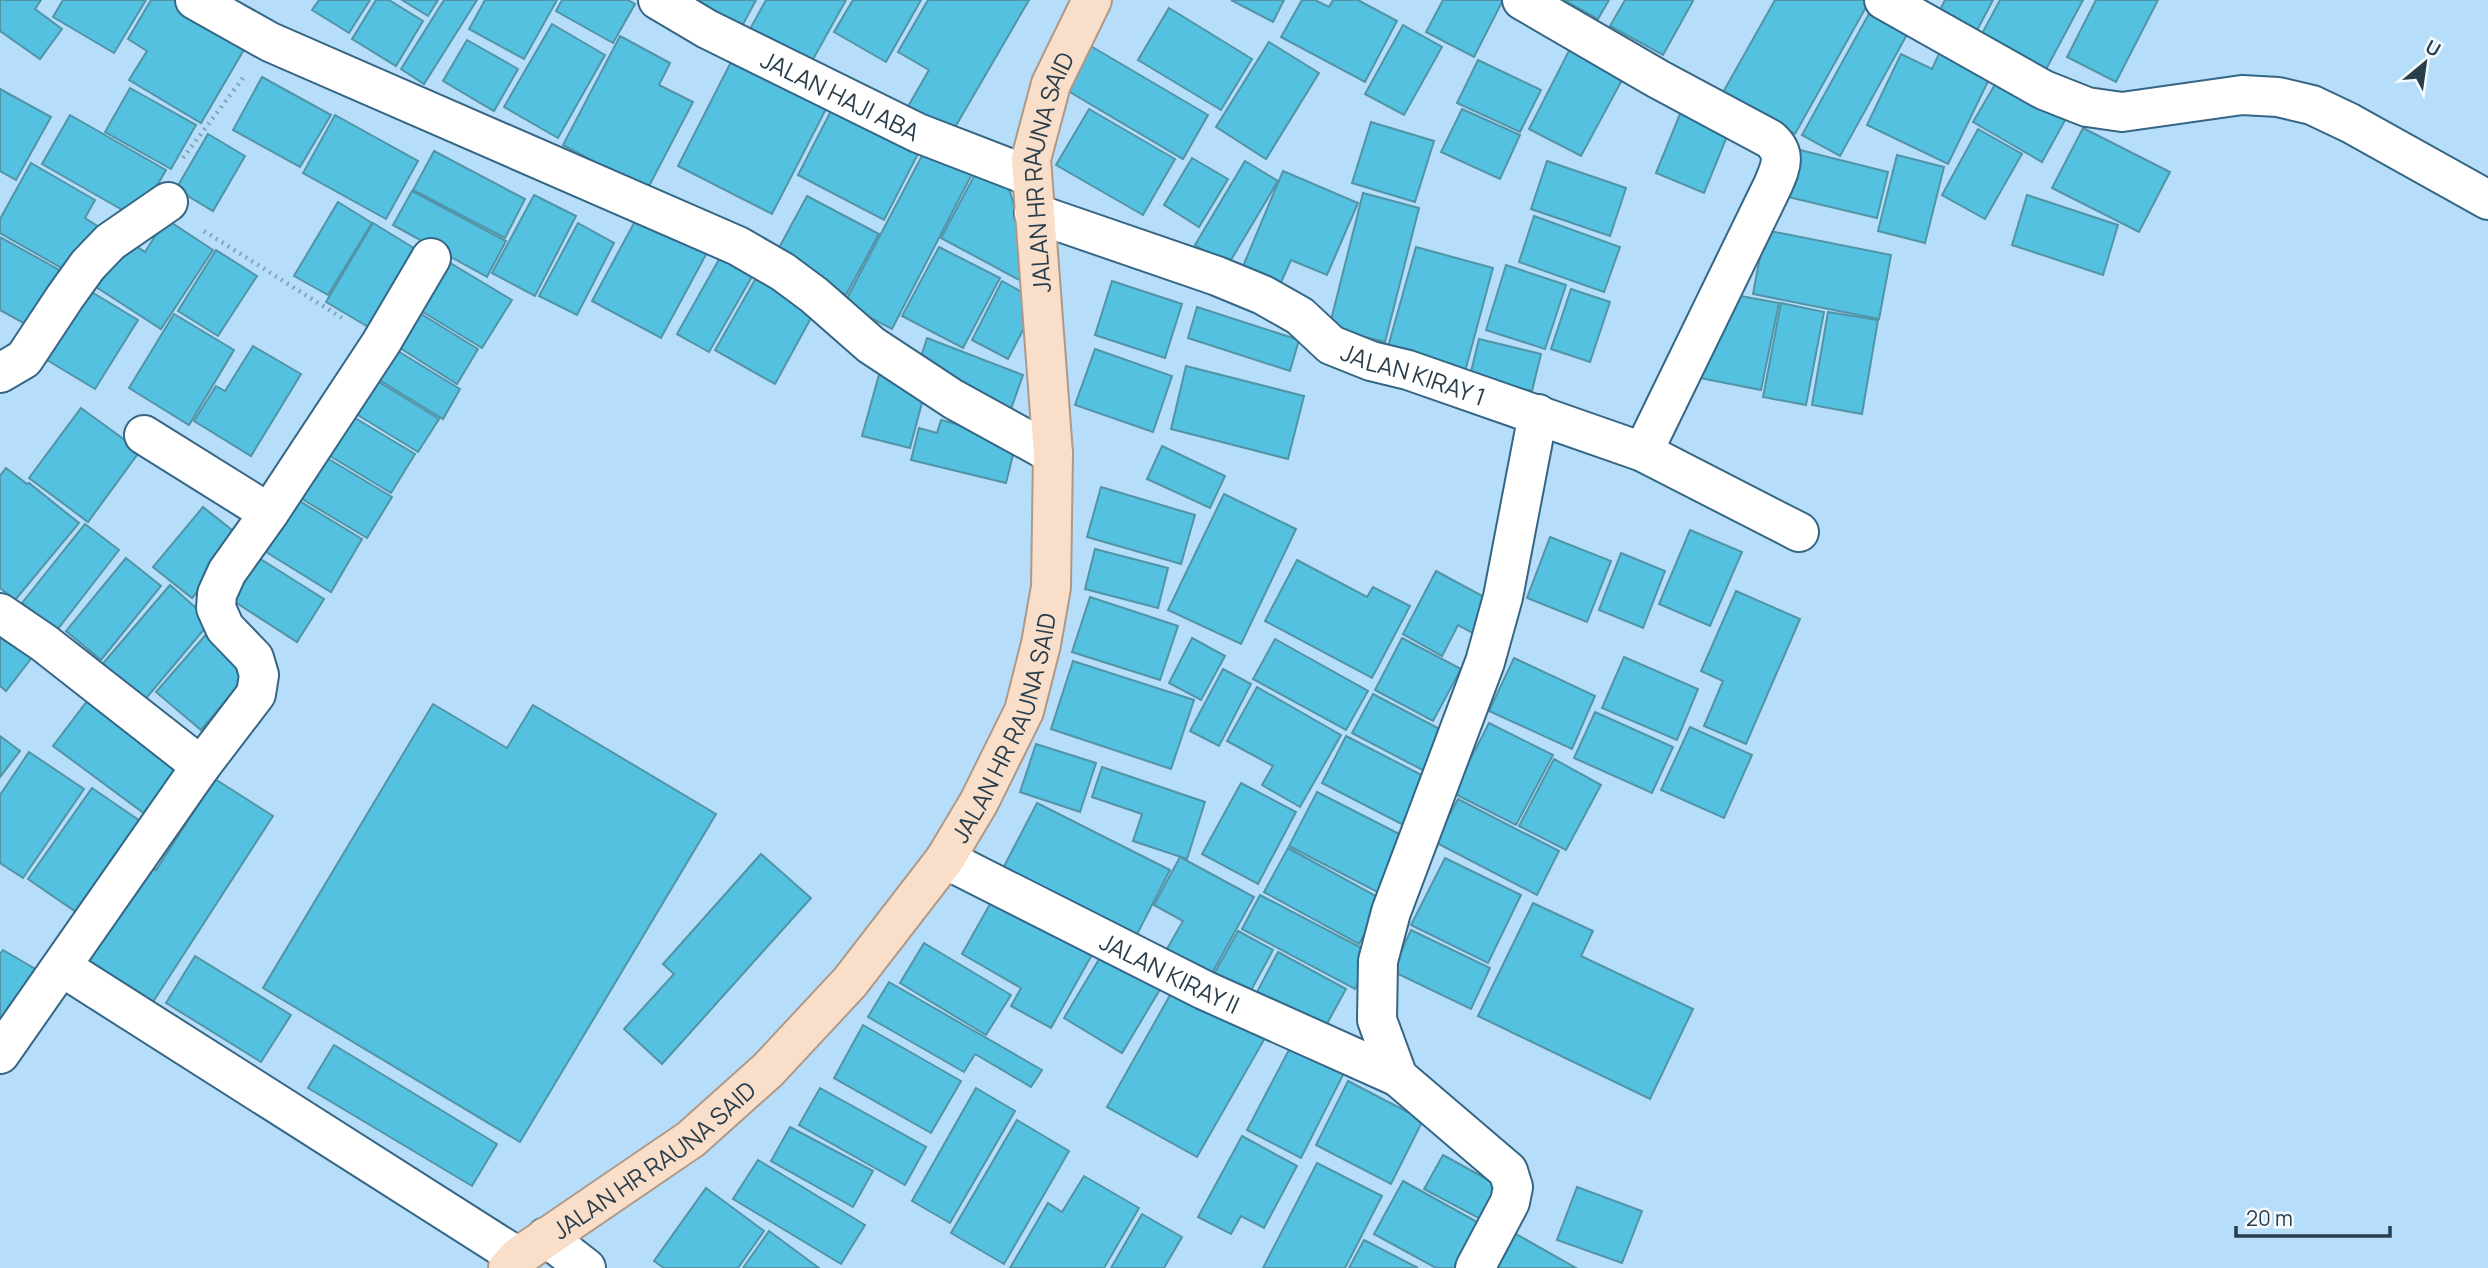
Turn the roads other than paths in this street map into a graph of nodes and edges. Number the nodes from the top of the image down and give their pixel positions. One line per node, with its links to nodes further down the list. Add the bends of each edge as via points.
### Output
1 (195, 0): 14 (street, via 270,42 738,246 783,272 883,353 953,399)
2 (658, 0): 6 (street, JALAN HAJI ABA)
3 (1091, 0): 6 (main road, JALAN HR RAUNA SAID, via 1051,84 1031,159)
4 (1522, 0): 13 (street, via 1770,139 1782,155 1773,185)
5 (1884, 0): 7 (street, via 2045,90 2087,107 2122,112 2242,95 2278,97 2312,105 2350,123)
6 (1033, 195): 11 (street, JALAN KIRAY 1, via 1263,295 1300,316 1331,345); 14 (main road, JALAN HR RAUNA SAID)
7 (2488, 200)
8 (168, 202): 10 (street, via 110,242 65,297 24,359)
9 (431, 258): 15 (street, via 382,343)
10 (0, 373)
11 (1538, 414): 13 (street, JALAN KIRAY 1); 22 (street, via 1503,597 1485,662 1391,912 1378,961 1377,1020)
12 (144, 435): 15 (street)
13 (1643, 452): 16 (street, JALAN KIRAY 1)
14 (1053, 454): 19 (main road, JALAN HR RAUNA SAID, via 1051,586 1024,711)
15 (269, 513): 18 (street, via 217,594 216,608 225,628 254,658 259,675 256,694)
16 (1798, 532)
17 (0, 612): 18 (street)
18 (201, 766): 20 (street)
19 (945, 859): 22 (street, JALAN KIRAY II, via 1216,995); 23 (main road, JALAN HR RAUNA SAID, via 850,982 768,1070 691,1139)
20 (62, 967): 21 (street); 23 (street)
21 (0, 1054)
22 (1398, 1077): 25 (street, via 1508,1171 1513,1187 1510,1202)
23 (524, 1254): 24 (street)
24 (586, 1268)
25 (1475, 1268)

